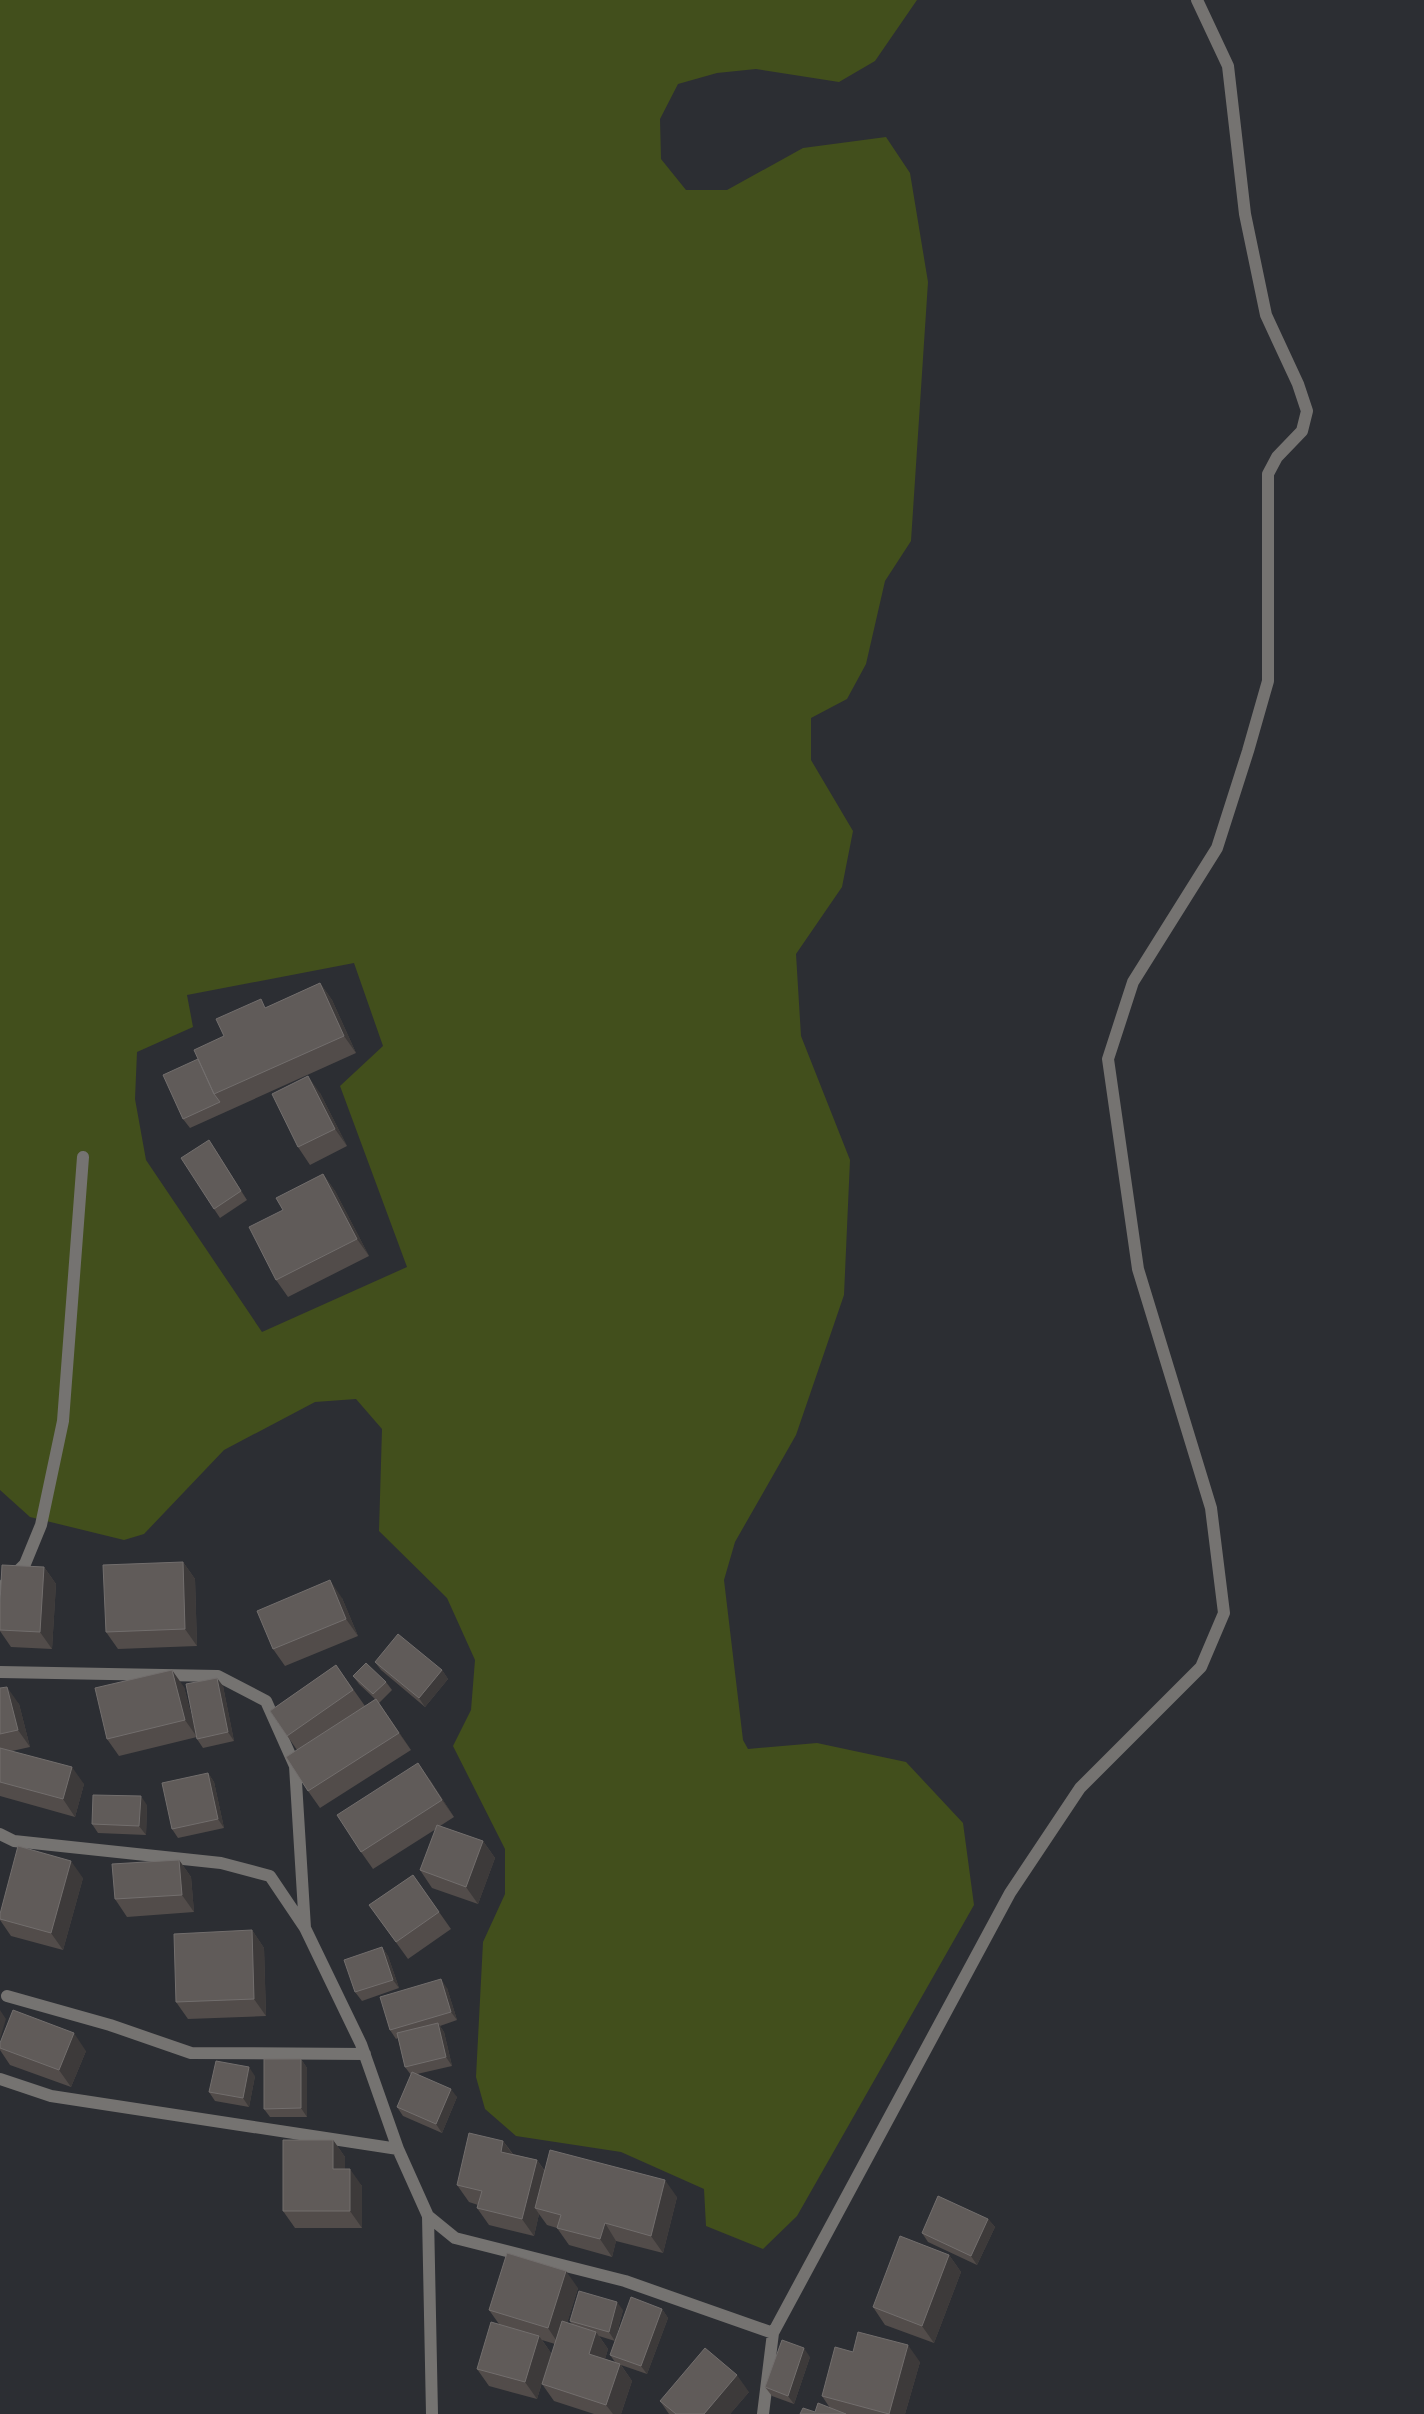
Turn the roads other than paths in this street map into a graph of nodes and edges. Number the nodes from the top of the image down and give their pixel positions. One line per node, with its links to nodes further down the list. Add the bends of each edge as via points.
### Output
1 (1197, 0): 12 (street, via 1228,66 1245,214 1266,315 1307,411 1302,432 1277,457 1268,474 1268,680 1248,751 1217,848 1133,982 1108,1059 1138,1269 1211,1508 1224,1613 1201,1667 1080,1788 1010,1893)
2 (82, 1157): 3 (street, via 63,1421 42,1525 25,1564)
3 (0, 1589)
4 (0, 1672): 6 (street, via 218,1676 266,1701 295,1766)
5 (0, 1834): 6 (street, via 14,1841 221,1863 270,1876)
6 (306, 1928): 8 (street)
7 (7, 1996): 8 (street, via 110,2025 191,2053)
8 (365, 2054): 10 (street)
9 (0, 2079): 10 (street, via 51,2096)
10 (398, 2149): 11 (street)
11 (428, 2216): 12 (street, via 455,2238 624,2281); 13 (street)
12 (773, 2333): 14 (street)
13 (432, 2414)
14 (763, 2414)

